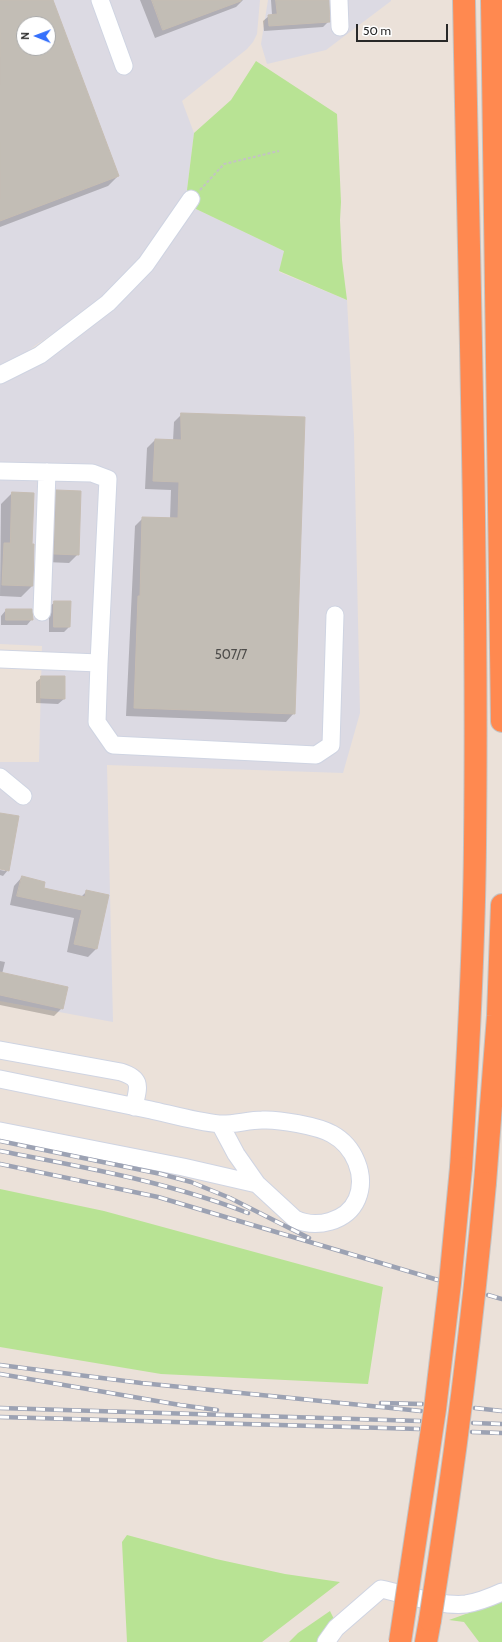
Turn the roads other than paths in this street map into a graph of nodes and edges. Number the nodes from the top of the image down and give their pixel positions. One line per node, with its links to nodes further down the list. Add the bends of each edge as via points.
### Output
1 (100, 0): 6 (lane)
2 (339, 0): 5 (lane)
3 (464, 0): 27 (highway, bridge, via 474,568 475,846 470,1021 461,1168 450,1282 435,1409)
4 (492, 0): 15 (highway)
5 (340, 27)
6 (124, 66)
7 (191, 199): 8 (lane, via 146,264 108,303 40,355)
8 (0, 376)
9 (0, 471): 10 (lane)
10 (47, 472): 11 (lane); 14 (lane, via 92,473 108,479)
11 (42, 612)
12 (335, 615): 14 (lane, via 331,744 316,755 113,744 97,722)
13 (0, 659): 14 (lane)
14 (99, 663)
15 (502, 720)
16 (0, 777): 17 (lane)
17 (23, 796)
18 (502, 905): 28 (highway, bridge, via 497,1024 475,1298 461,1411)
19 (0, 1050): 21 (lane, via 130,1075 137,1080 138,1086)
20 (0, 1079): 21 (lane)
21 (134, 1107): 22 (lane)
22 (220, 1124): 24 (lane, via 236,1154); 24 (lane, via 274,1120 332,1134 350,1150 361,1180 357,1200 350,1209 332,1222 311,1224 302,1223 289,1215)
23 (0, 1130): 24 (lane)
24 (257, 1184)
25 (502, 1592): 26 (lane, via 475,1602 460,1604 381,1589 336,1628)
26 (326, 1642)
27 (400, 1642)
28 (426, 1642)

